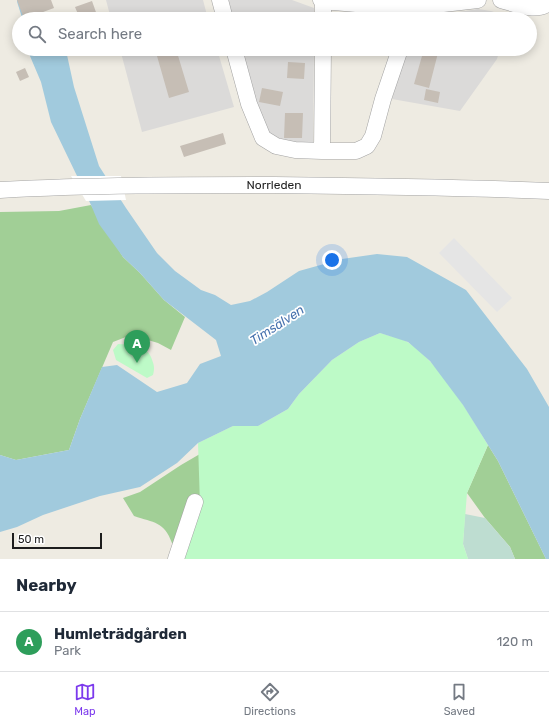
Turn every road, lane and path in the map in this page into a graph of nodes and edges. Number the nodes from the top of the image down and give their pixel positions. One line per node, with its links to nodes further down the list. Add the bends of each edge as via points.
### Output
1 (220, 0): 6 (street)
2 (322, 0): 7 (street); 8 (street, via 389,7)
3 (478, 0): 9 (street)
4 (501, 0): 5 (street, via 528,8 542,8)
5 (549, 4)
6 (223, 12)
7 (323, 12)
8 (405, 12)
9 (413, 12)
10 (236, 56): 13 (street, via 249,104 263,138 276,146 288,149)
11 (323, 56): 13 (street)
12 (398, 56): 13 (street, via 373,136 367,146 356,151)
13 (322, 151)
14 (0, 190): 15 (street, Norrleden, via 123,185 396,186)
15 (549, 191)
16 (195, 502): 17 (street)
17 (176, 559)

